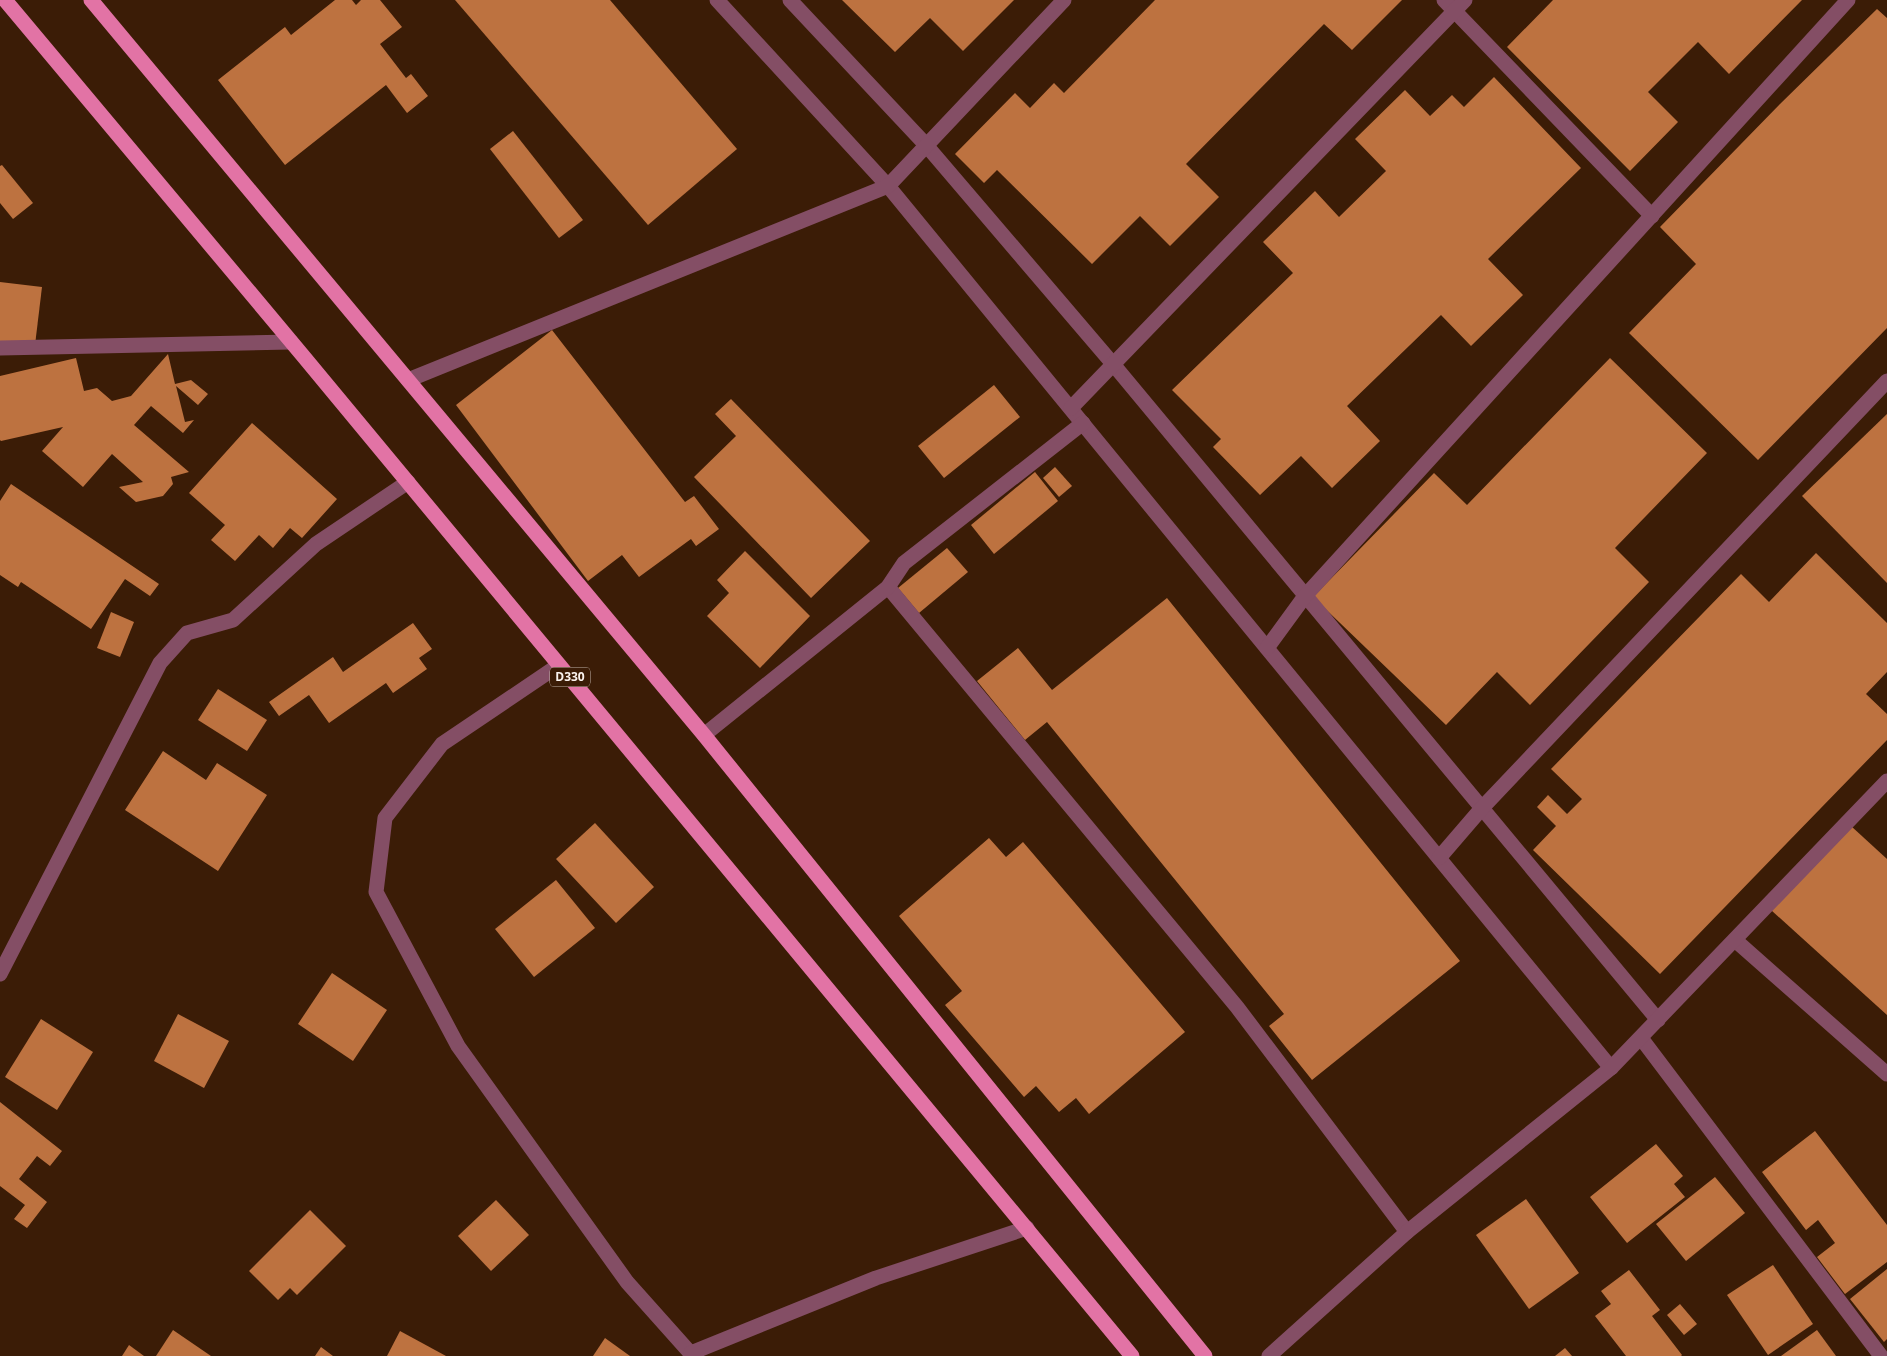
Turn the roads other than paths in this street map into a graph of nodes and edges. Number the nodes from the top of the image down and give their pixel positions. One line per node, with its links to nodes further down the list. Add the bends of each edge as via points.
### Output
1 (5, 0): 11 (main road, D330)
2 (91, 0): 14 (main road)
3 (717, 0): 9 (street)
4 (790, 0): 8 (street)
5 (1064, 0): 8 (street)
6 (1848, 0): 10 (street)
7 (1455, 3): 10 (street); 13 (street)
8 (926, 145): 9 (street); 13 (street)
9 (888, 186): 14 (street); 16 (street)
10 (1652, 216): 20 (street)
11 (291, 342): 12 (street); 18 (main road, D330)
12 (0, 348)
13 (1113, 364): 16 (street); 20 (street)
14 (408, 380): 23 (main road)
15 (1887, 381): 25 (street)
16 (1071, 408): 17 (street)
17 (1083, 423): 19 (street, via 904,563); 21 (street)
18 (408, 482): 22 (main road, D330); 28 (street, via 316,544 233,620 187,633 160,664)
19 (888, 588): 23 (street); 34 (street, via 1237,1007)
20 (1305, 596): 21 (street); 25 (street)
21 (1266, 648): 26 (street)
22 (560, 665): 33 (main road, D330); 35 (street, via 442,744 385,818 376,892 458,1046 627,1282)
23 (704, 735): 37 (main road)
24 (1887, 781): 27 (street)
25 (1482, 808): 26 (street); 29 (street)
26 (1439, 858): 31 (street)
27 (1735, 940): 29 (street); 32 (street)
28 (0, 974)
29 (1658, 1020): 30 (street)
30 (1641, 1038): 31 (street); 39 (street)
31 (1611, 1068): 34 (street)
32 (1887, 1074)
33 (1027, 1228): 35 (street, via 876,1278); 36 (main road, D330)
34 (1407, 1232): 38 (street)
35 (692, 1354)
36 (1132, 1356)
37 (1205, 1356)
38 (1269, 1356)
39 (1881, 1356)

